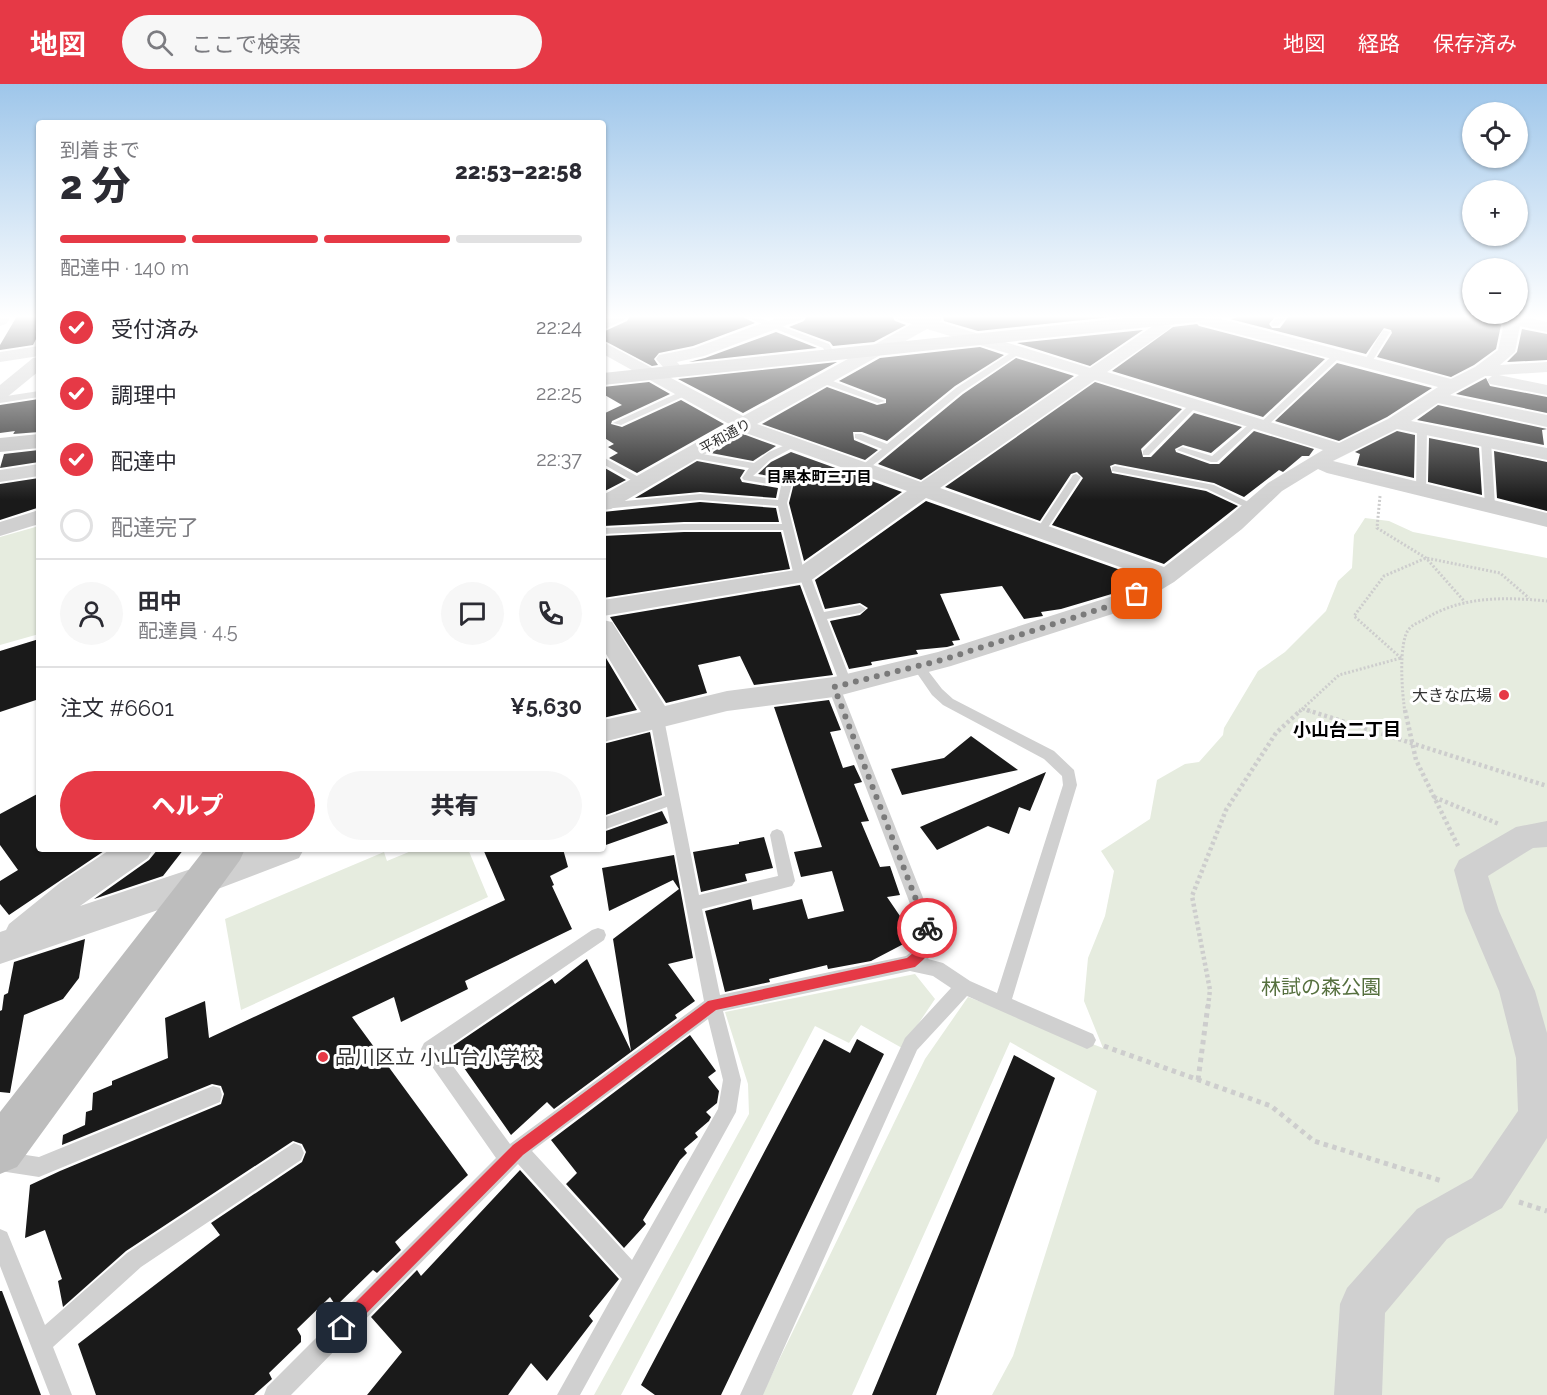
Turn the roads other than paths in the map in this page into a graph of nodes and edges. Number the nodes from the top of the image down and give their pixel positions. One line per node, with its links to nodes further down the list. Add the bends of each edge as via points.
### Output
1 (24, 377): 15 (street)
2 (656, 377): 14 (street)
3 (827, 377): 11 (street, 平和通り)
4 (979, 377): 35 (lane)
5 (1089, 377): 50 (street)
6 (1099, 377): 20 (street)
7 (1313, 377): 25 (lane)
8 (1403, 377): 17 (street)
9 (1471, 377): 17 (street)
10 (1492, 377): 12 (street)
11 (822, 380): 19 (lane); 26 (street, 平和通り)
12 (1509, 382): 13 (street); 21 (street)
13 (1547, 390)
14 (684, 393): 23 (lane); 26 (street)
15 (0, 394)
16 (36, 394): 18 (lane)
17 (1446, 394): 21 (street); 24 (street); 28 (street)
18 (0, 400)
19 (881, 401)
20 (1194, 405): 25 (street); 38 (lane)
21 (1510, 413): 22 (street); 34 (street)
22 (1547, 421)
23 (618, 423)
24 (1395, 423): 27 (street); 37 (street)
25 (1258, 425): 36 (lane, via 1214,460); 37 (street)
26 (743, 426): 33 (street); 40 (street, 平和通り)
27 (1422, 428): 28 (street); 51 (lane)
28 (1450, 434): 31 (street)
29 (858, 436): 35 (lane)
30 (36, 441): 32 (main road)
31 (1486, 441): 34 (street); 55 (lane)
32 (0, 445)
33 (793, 445): 43 (lane); 44 (street)
34 (1512, 447): 39 (street)
35 (889, 448): 44 (lane)
36 (1182, 450)
37 (1343, 450): 41 (street)
38 (1146, 453)
39 (1547, 454)
40 (691, 455): 43 (lane); 49 (street, 平和通り)
41 (1317, 461): 51 (street, via 1334,469); 56 (street, via 1275,487)
42 (606, 462): 49 (lane)
43 (755, 465): 53 (lane, via 747,478 787,484)
44 (863, 469): 50 (street)
45 (1115, 469): 56 (lane, via 1210,487)
46 (36, 470): 47 (street)
47 (0, 476)
48 (1076, 477): 62 (lane)
49 (641, 482): 52 (street, 平和通り)
50 (923, 490): 62 (street); 63 (street)
51 (1421, 490): 55 (street)
52 (606, 503)
53 (782, 503): 54 (lane, via 700,497); 59 (lane)
54 (606, 505)
55 (1490, 506): 58 (street)
56 (1253, 507): 64 (street)
57 (36, 517): 60 (street)
58 (1547, 520)
59 (788, 527): 61 (lane, via 684,526); 63 (lane)
60 (0, 529)
61 (606, 531)
62 (1040, 532): 64 (street)
63 (802, 576): 65 (street); 67 (lane)
64 (1166, 577): 69 (street, via 1122,602)
65 (606, 608)
66 (860, 609): 67 (lane)
67 (819, 617): 70 (lane)
68 (606, 633): 71 (street)
69 (918, 666): 70 (street); 86 (lane, via 948,702 1049,755 1069,774 1068,793)
70 (840, 685): 71 (street, via 727,701); 84 (lane, via 929,933 926,951)
71 (657, 719): 72 (street); 73 (lane)
72 (606, 730)
73 (674, 799): 74 (lane); 81 (lane)
74 (606, 823)
75 (777, 835): 81 (lane, via 787,881)
76 (1537, 835): 101 (street, via 1470,870 1482,911 1517,991 1535,1058 1538,1116 1487,1193 1432,1224 1364,1304)
77 (127, 852): 83 (street)
78 (225, 852): 80 (main road)
79 (280, 852): 80 (street)
80 (202, 881): 83 (street); 90 (main road)
81 (693, 904): 87 (lane)
82 (598, 935): 92 (lane, via 430,1049)
83 (4, 951)
84 (910, 963): 85 (lane, via 937,969); 87 (lane)
85 (964, 987): 86 (lane); 100 (lane, via 911,1044)
86 (1002, 1004): 88 (lane)
87 (713, 1005): 92 (lane); 95 (lane, via 732,1080 727,1112)
88 (1087, 1040)
89 (213, 1095): 93 (lane, via 39,1167)
90 (0, 1150)
91 (294, 1153): 96 (lane, via 134,1260)
92 (514, 1155): 95 (lane); 98 (lane)
93 (0, 1161)
94 (0, 1239): 96 (lane)
95 (634, 1277): 99 (lane)
96 (41, 1343): 97 (lane)
97 (61, 1395)
98 (275, 1395)
99 (568, 1395)
100 (751, 1395)
101 (1358, 1395)

